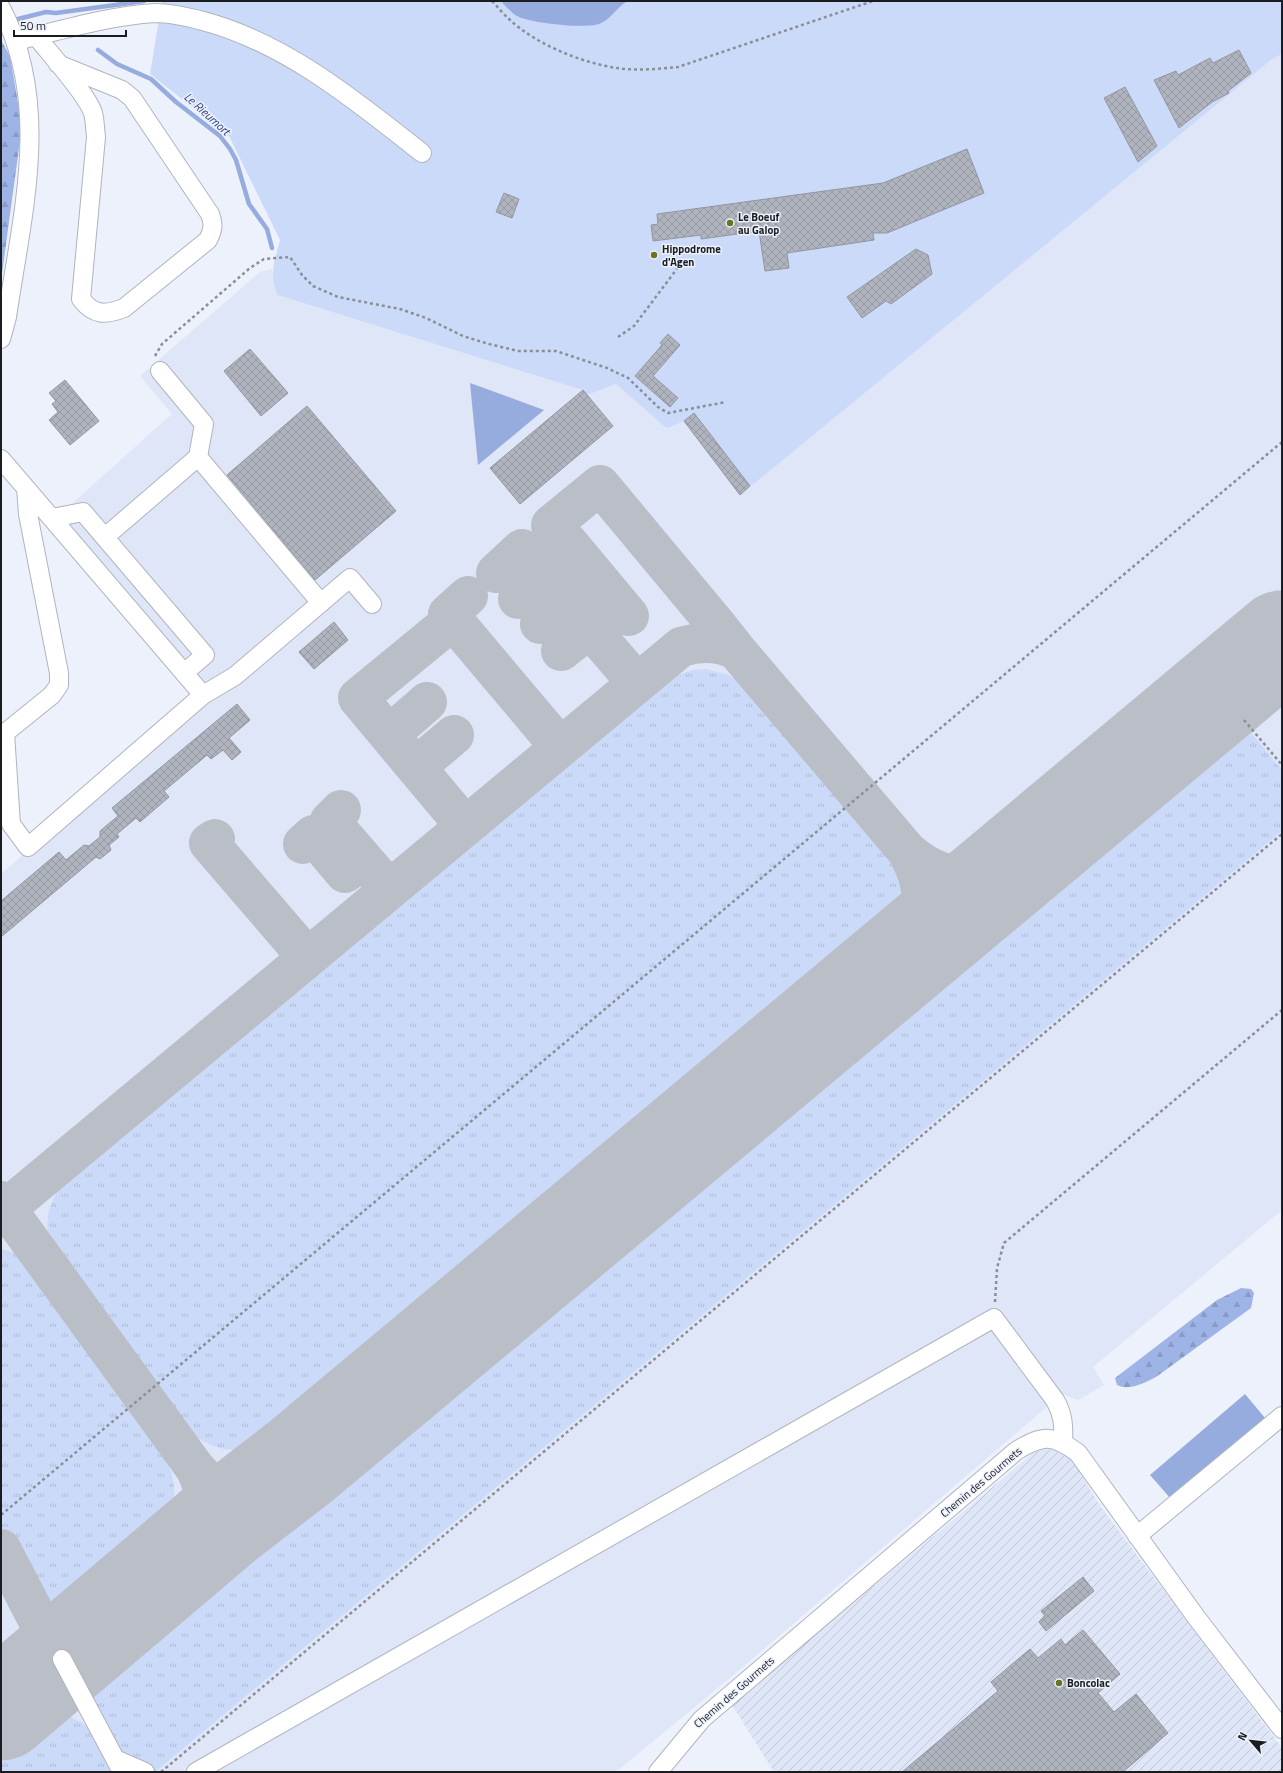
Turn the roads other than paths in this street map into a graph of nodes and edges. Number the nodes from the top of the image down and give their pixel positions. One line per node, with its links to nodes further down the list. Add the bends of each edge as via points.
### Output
1 (8, 24): 2 (street); 5 (street, via 26,84 31,129 30,163 7,316)
2 (36, 36): 3 (street); 4 (street, via 92,22 157,13 188,17 228,28 271,48 316,74 370,111)
3 (58, 64): 3 (street, via 122,90 132,98 213,222 208,240 124,308 110,313 98,312 81,299 96,137 93,113 88,102)
4 (422, 153)
5 (1, 339)
6 (160, 371): 7 (street, via 204,424)
7 (198, 457): 11 (street); 12 (street)
8 (1, 459): 9 (street)
9 (26, 488): 10 (street); 18 (street, via 28,514 59,673 59,685 52,695)
10 (52, 518): 11 (street, via 83,512); 15 (street)
11 (105, 537): 14 (street)
12 (321, 602): 13 (street, via 350,578); 17 (street, via 235,676)
13 (372, 604)
14 (172, 616): 15 (street); 16 (street, via 205,655)
15 (151, 633): 16 (street)
16 (184, 672): 17 (street)
17 (203, 695): 18 (street, via 28,847 11,824)
18 (3, 734)
19 (1282, 1416): 21 (street)
20 (1063, 1442): 21 (street, Chemin des Gourmets, via 1078,1452); 26 (street, via 1064,1422 1055,1400 994,1318); 27 (street, Chemin des Gourmets, via 1049,1438 1034,1440 1016,1451 702,1718)
21 (1137, 1536): 23 (street, Chemin des Gourmets)
22 (62, 1659): 24 (street)
23 (1282, 1729)
24 (118, 1766): 25 (street)
25 (146, 1772)
26 (196, 1772)
27 (658, 1772)

